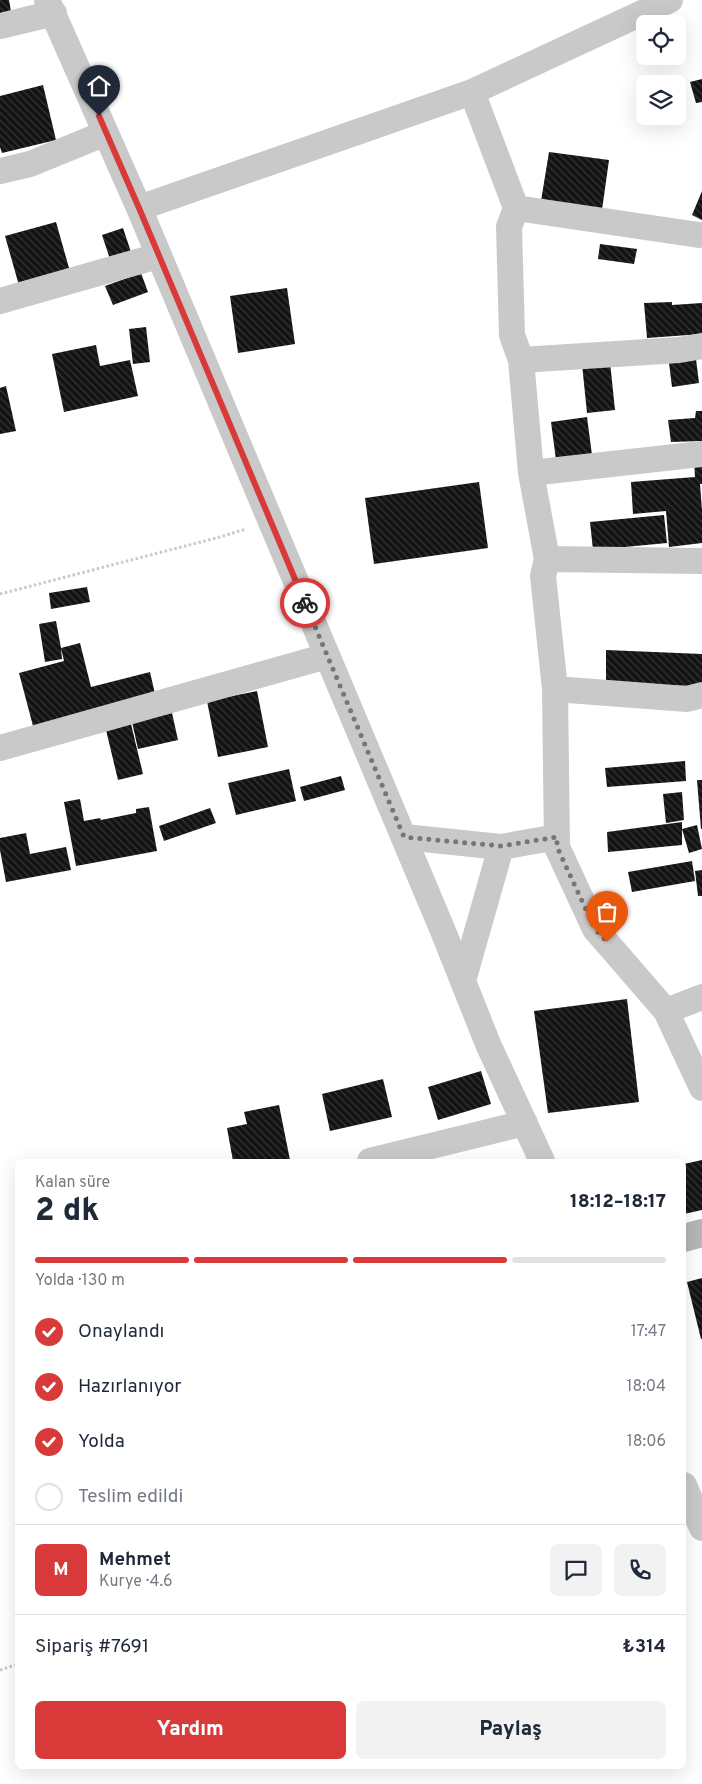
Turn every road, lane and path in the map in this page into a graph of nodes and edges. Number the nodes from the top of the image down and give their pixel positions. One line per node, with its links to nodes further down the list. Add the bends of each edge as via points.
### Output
1 (670, 0): 4 (street)
2 (51, 7): 3 (street); 5 (street)
3 (0, 26)
4 (472, 92): 7 (street); 8 (street)
5 (106, 133): 6 (street, via 30,164); 7 (street)
6 (0, 171)
7 (139, 208): 10 (street)
8 (516, 208): 9 (street); 13 (street, via 509,227 512,335)
9 (699, 235)
10 (158, 256): 11 (street); 16 (street)
11 (0, 301)
12 (702, 346): 13 (street)
13 (521, 360): 15 (street)
14 (702, 454): 15 (street)
15 (531, 473): 17 (street)
16 (270, 521): 19 (path); 20 (street)
17 (547, 559): 18 (street); 21 (street, via 544,576)
18 (702, 561)
19 (0, 594)
20 (327, 656): 23 (street); 24 (street)
21 (556, 689): 22 (street, via 687,699); 25 (street)
22 (702, 695)
23 (0, 748)
24 (404, 837): 26 (street); 27 (street)
25 (557, 837): 26 (street); 29 (street, via 557,847 595,929)
26 (501, 846): 27 (street)
27 (463, 981): 31 (street)
28 (702, 997): 29 (street)
29 (666, 1011): 30 (street)
30 (702, 1088)
31 (525, 1123): 32 (street); 33 (street)
32 (378, 1159)
33 (541, 1159)
34 (702, 1233): 35 (street)
35 (686, 1237)
36 (686, 1490): 37 (street)
37 (702, 1528)
38 (15, 1665): 39 (path)
39 (0, 1670)

